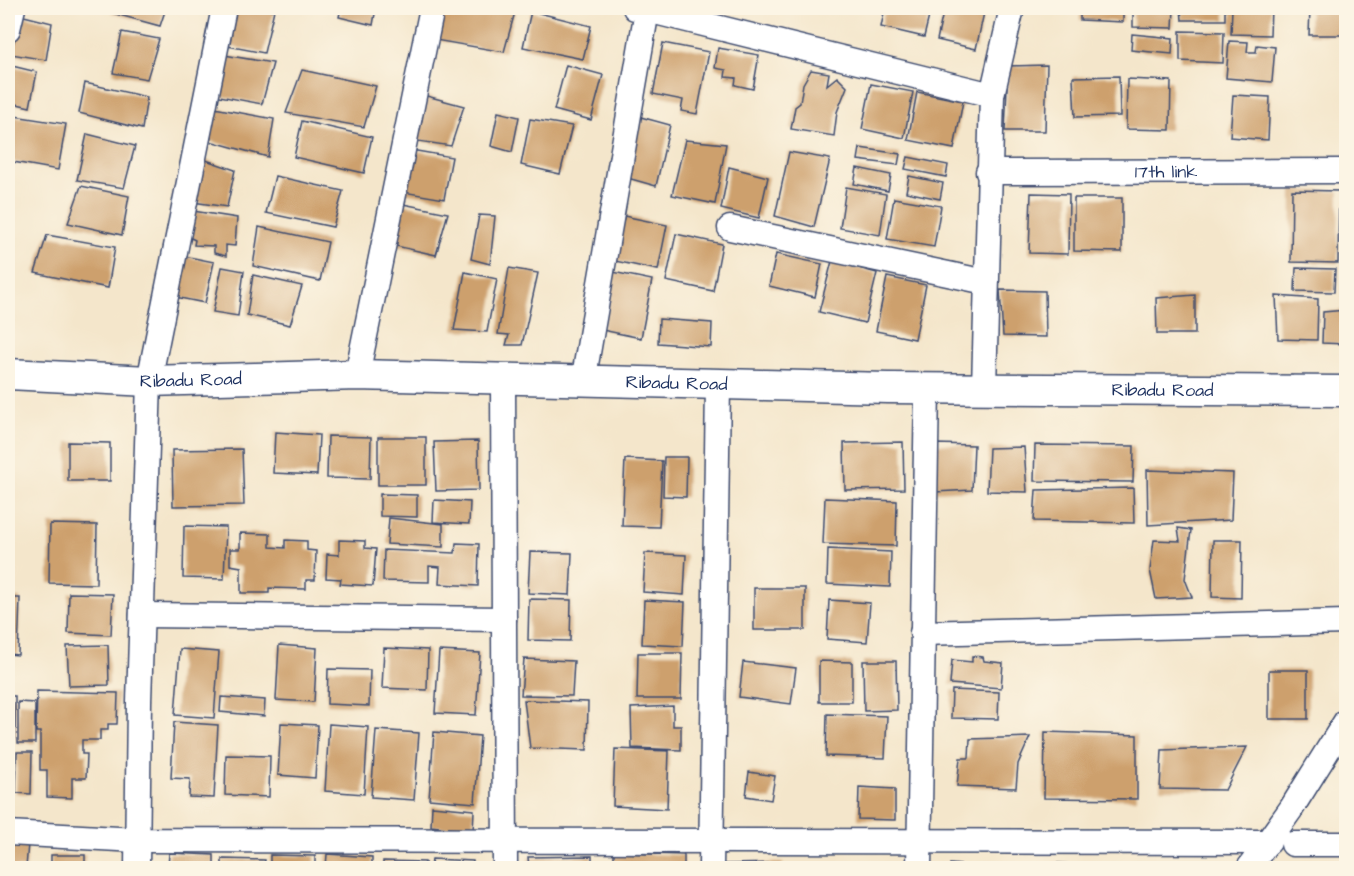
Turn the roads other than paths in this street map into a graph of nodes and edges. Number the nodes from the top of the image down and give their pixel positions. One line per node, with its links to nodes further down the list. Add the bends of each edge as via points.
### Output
1 (13, 8): 6 (street)
2 (224, 8): 15 (street)
3 (432, 8): 13 (street)
4 (643, 8): 7 (street); 16 (street)
5 (1012, 8): 7 (street)
6 (8, 29)
7 (992, 94): 8 (street)
8 (988, 171): 9 (street, 17th link); 11 (street)
9 (1347, 171)
10 (730, 228): 11 (street)
11 (986, 282): 18 (street)
12 (8, 374): 15 (street, Ribadu Road)
13 (357, 375): 14 (street, Ribadu Road); 15 (street, Ribadu Road)
14 (503, 380): 16 (street, Ribadu Road); 22 (street)
15 (149, 381): 21 (street)
16 (583, 382): 17 (street, Ribadu Road)
17 (718, 384): 19 (street, Ribadu Road); 29 (street)
18 (984, 387): 19 (street, Ribadu Road); 20 (street, Ribadu Road)
19 (927, 388): 24 (street)
20 (1347, 391)
21 (142, 615): 22 (street); 27 (street)
22 (504, 619): 28 (street)
23 (1347, 622): 24 (street)
24 (922, 633): 30 (street)
25 (1347, 721): 31 (street)
26 (8, 832): 27 (street)
27 (137, 840): 28 (street); 34 (street)
28 (505, 840): 29 (street); 35 (street)
29 (711, 841): 30 (street); 36 (street)
30 (918, 841): 31 (street); 37 (street)
31 (1269, 842): 38 (street)
32 (1293, 844): 33 (street)
33 (1347, 844)
34 (137, 868)
35 (505, 868)
36 (711, 868)
37 (919, 868)
38 (1250, 868)

